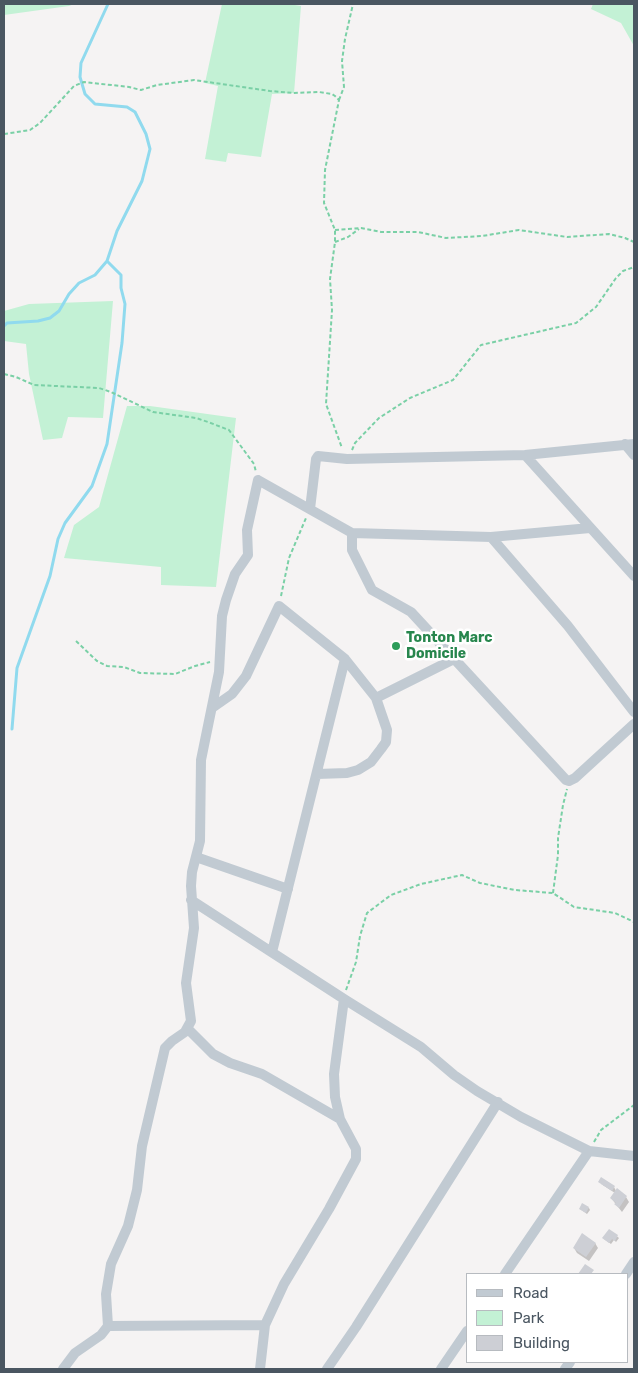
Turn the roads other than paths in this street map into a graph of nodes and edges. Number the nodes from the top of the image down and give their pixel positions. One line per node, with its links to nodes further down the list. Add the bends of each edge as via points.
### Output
1 (630, 444): 2 (street); 3 (street)
2 (525, 455): 4 (street, via 347,459 318,456); 5 (street)
3 (634, 455)
4 (310, 509): 6 (street); 12 (street, via 258,480 247,530 248,555 235,574 222,616 220,660)
5 (590, 528): 7 (street); 8 (street)
6 (352, 533): 7 (street); 10 (street, via 352,550 372,590 411,612)
7 (491, 537): 13 (street, via 568,626)
8 (634, 576)
9 (345, 658): 11 (street); 12 (street, via 279,606 246,676 232,694); 15 (street)
10 (454, 659): 11 (street); 14 (street, via 566,780 575,778)
11 (376, 698): 15 (street, via 387,730 381,750 358,770)
12 (212, 708): 16 (street, via 201,760 200,841)
13 (634, 712)
14 (634, 724)
15 (317, 774): 17 (street)
16 (196, 857): 17 (street); 18 (street)
17 (288, 889): 19 (street)
18 (191, 900): 19 (street); 21 (street, via 194,928 186,983 191,1021)
19 (272, 952): 20 (street)
20 (344, 999): 22 (street, via 421,1047 454,1075); 23 (street, via 334,1074)
21 (188, 1029): 23 (street, via 214,1054 262,1074); 30 (street, via 165,1048 142,1146 138,1190 128,1226 111,1264 106,1294)
22 (498, 1102): 24 (street); 34 (street)
23 (340, 1119): 29 (street, via 356,1149 356,1159 284,1284)
24 (589, 1151): 25 (street); 27 (street)
25 (634, 1156)
26 (634, 1262): 28 (street)
27 (506, 1273)
28 (627, 1273)
29 (265, 1325): 30 (street); 33 (street)
30 (108, 1326): 32 (street, via 101,1335 75,1353)
31 (466, 1332): 35 (street)
32 (63, 1369)
33 (260, 1369)
34 (326, 1369)
35 (441, 1369)

